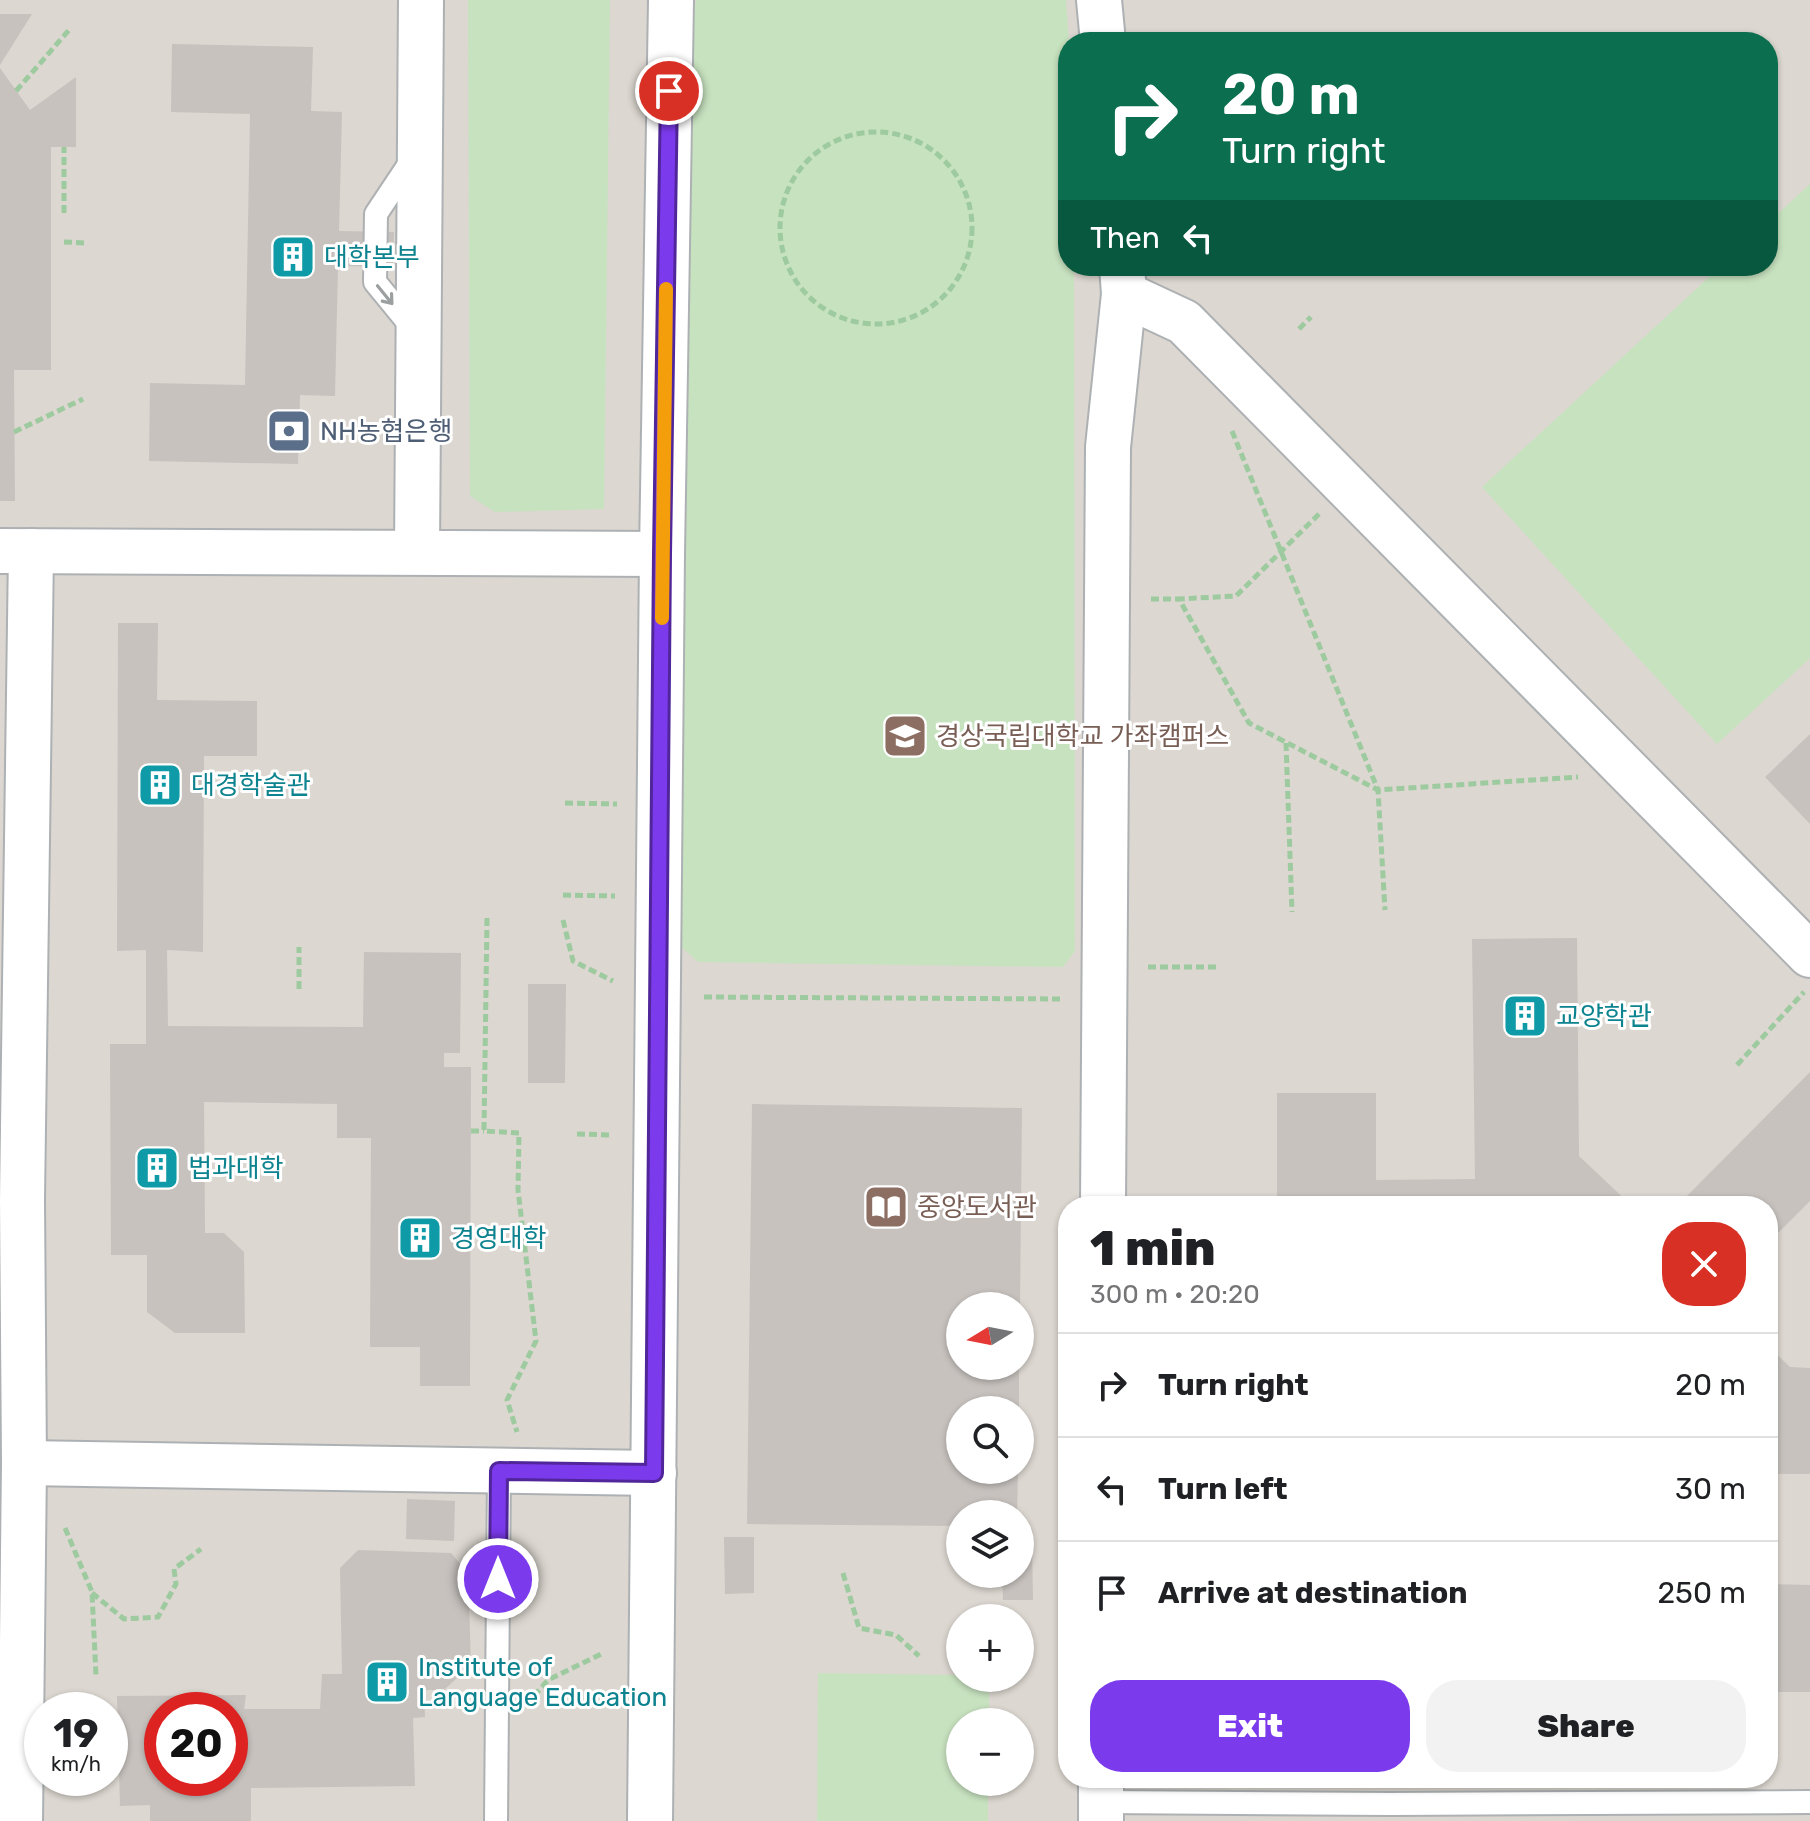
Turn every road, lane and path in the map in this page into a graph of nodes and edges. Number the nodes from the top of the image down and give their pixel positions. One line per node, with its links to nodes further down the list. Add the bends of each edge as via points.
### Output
1 (421, 0): 20 (street)
2 (671, 0): 22 (street)
3 (1099, 0): 5 (street)
4 (69, 30): 6 (path)
5 (1102, 32)
6 (16, 91)
7 (871, 133): 7 (path, via 913,139 940,156 962,183 973,231 958,280 928,310 875,325 831,314 802,290 785,262 781,234 783,204 797,173 813,155 845,136)
8 (64, 147): 9 (path)
9 (64, 213)
10 (64, 242): 11 (path)
11 (86, 243)
12 (1123, 280): 18 (street, via 1184,322); 44 (street, via 1108,447)
13 (1311, 317): 14 (path)
14 (1299, 329)
15 (83, 399): 17 (path)
16 (1228, 419): 21 (path)
17 (14, 432)
18 (1347, 485): 21 (path); 26 (street)
19 (16, 551): 20 (street); 51 (street)
20 (417, 551): 22 (street)
21 (1280, 552): 24 (path, via 1236,596); 27 (path)
22 (662, 554): 53 (street)
23 (1151, 599): 24 (path)
24 (1179, 599): 25 (path, via 1249,723)
25 (1286, 742): 27 (path); 33 (path)
26 (1631, 774): 27 (path); 37 (street)
27 (1378, 790): 32 (path)
28 (565, 803): 29 (path)
29 (617, 804)
30 (563, 895): 31 (path)
31 (615, 896)
32 (1385, 910)
33 (1292, 912)
34 (487, 918): 47 (path)
35 (563, 920): 40 (path, via 573,961)
36 (299, 947): 42 (path)
37 (1810, 955)
38 (1148, 967): 39 (path)
39 (1216, 967)
40 (613, 981)
41 (1810, 986): 45 (path)
42 (299, 989)
43 (704, 997): 44 (path)
44 (1103, 999): 50 (street)
45 (1737, 1065)
46 (471, 1131): 47 (path)
47 (484, 1131): 52 (path, via 519,1133 518,1190 536,1341 507,1400)
48 (577, 1134): 49 (path)
49 (611, 1135)
50 (1103, 1196)
51 (24, 1463): 52 (street); 61 (street)
52 (514, 1471): 53 (street); 62 (lane)
53 (654, 1473): 67 (street)
54 (64, 1524): 57 (path)
55 (201, 1549): 57 (path, via 174,1569 176,1584 158,1617 124,1619)
56 (843, 1573): 59 (path, via 859,1628 896,1635)
57 (92, 1592): 60 (path)
58 (603, 1653): 62 (path, via 548,1680)
59 (919, 1656)
60 (96, 1676)
61 (10, 1704): 65 (street)
62 (497, 1738): 66 (lane)
63 (1101, 1800): 64 (lane)
64 (1810, 1802)
65 (20, 1821)
66 (496, 1821)
67 (650, 1821)

